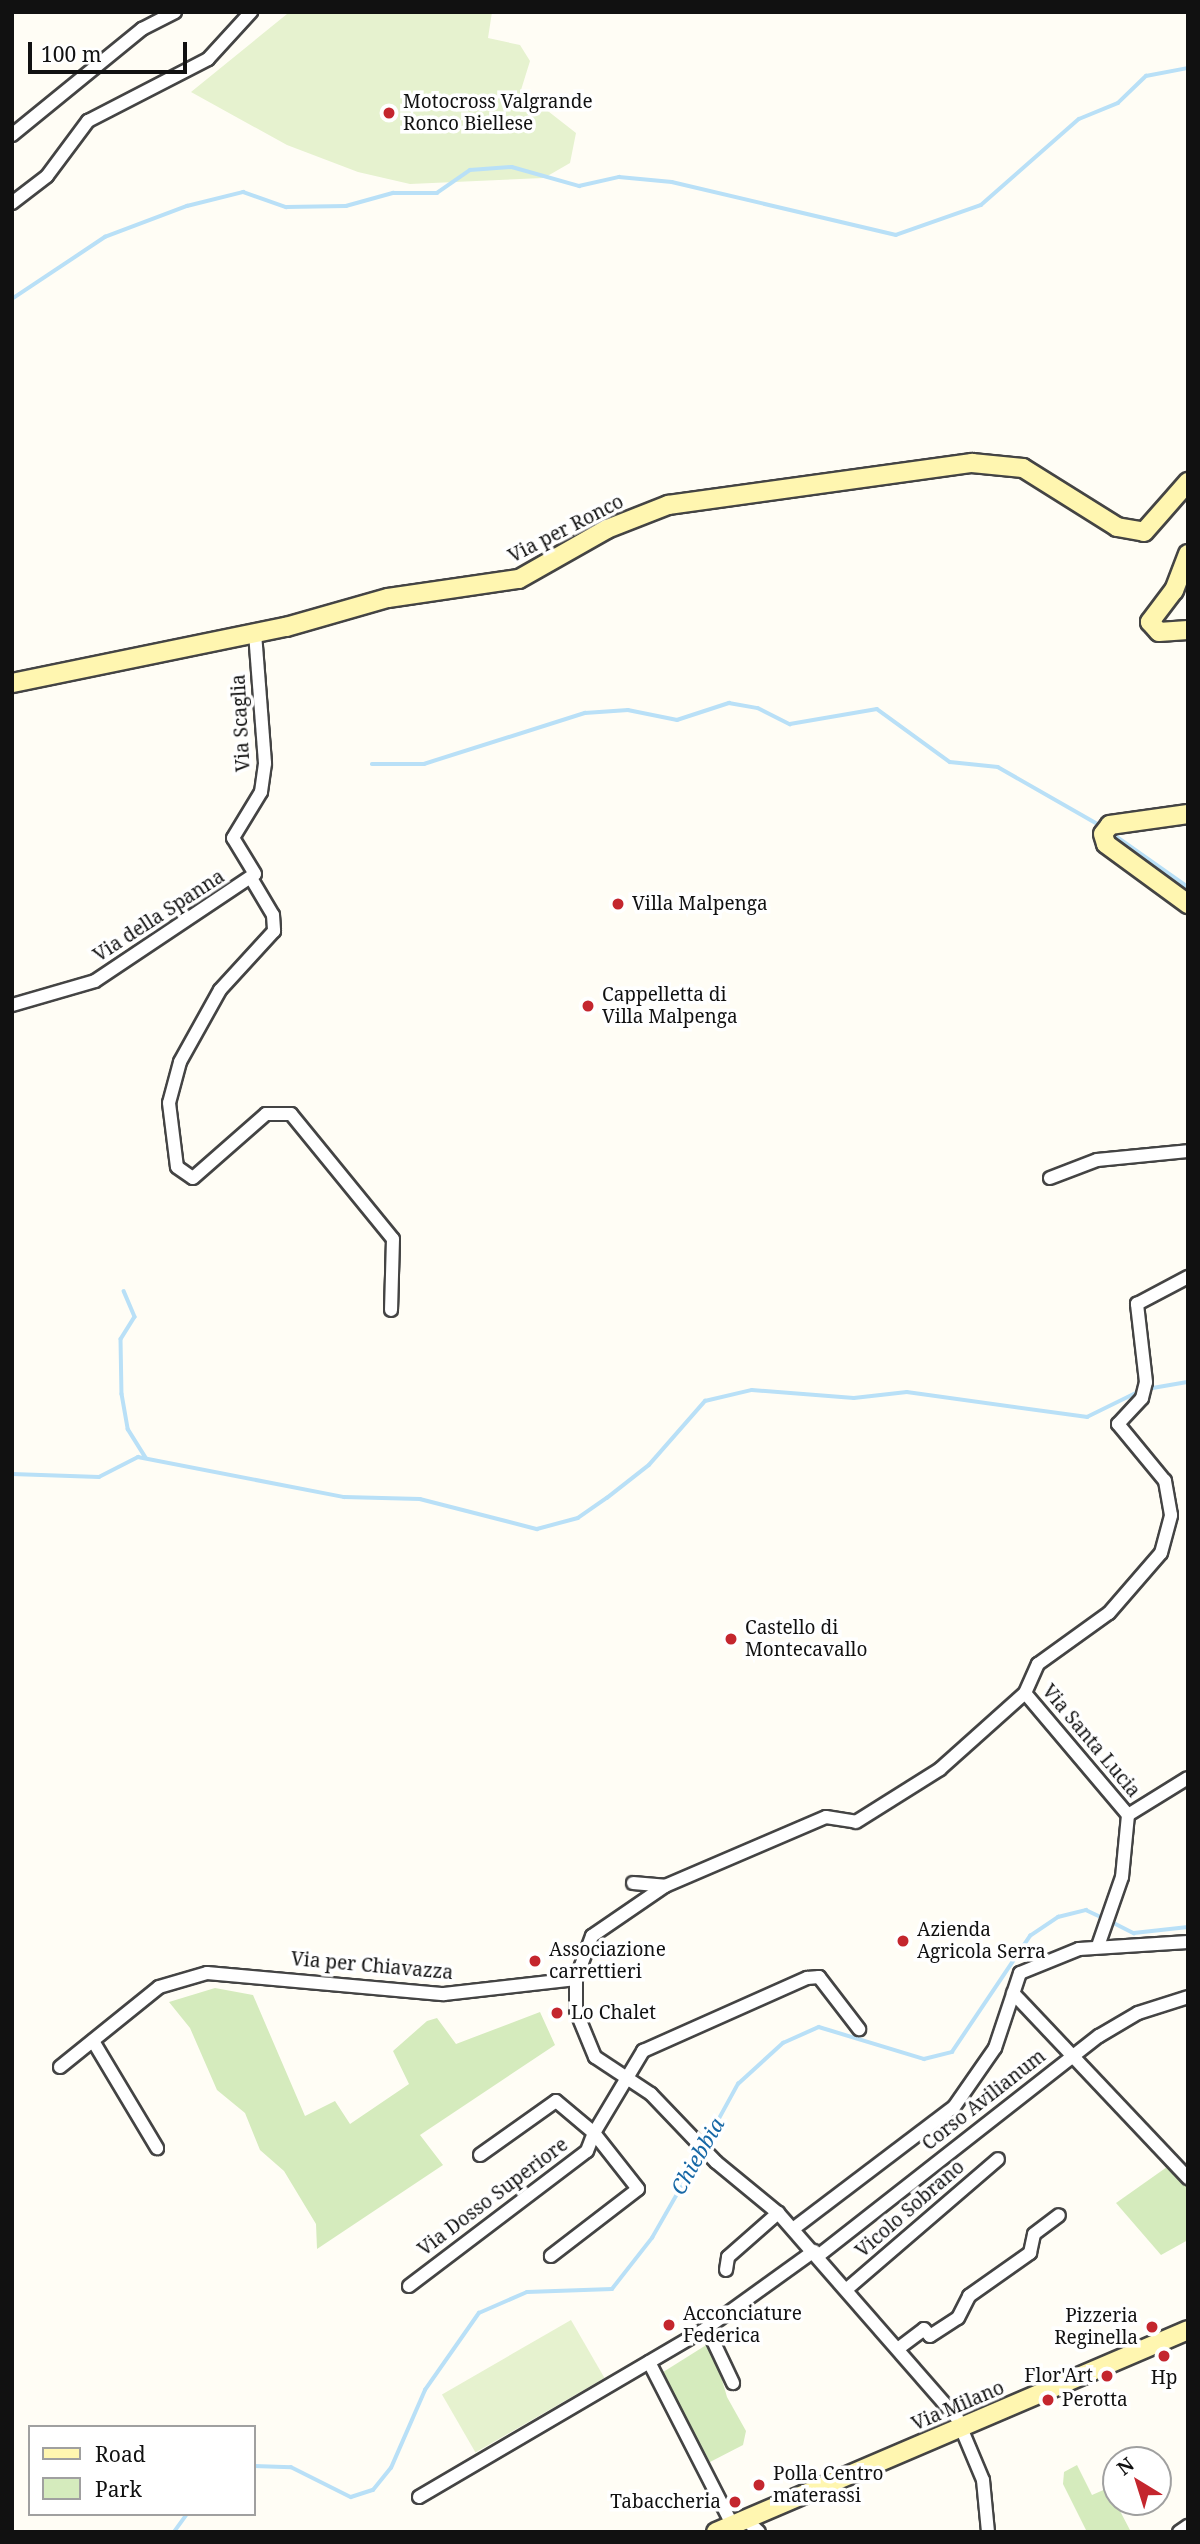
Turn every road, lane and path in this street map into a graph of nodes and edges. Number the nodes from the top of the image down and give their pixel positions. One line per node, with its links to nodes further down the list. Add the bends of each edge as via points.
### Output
1 (175, 12): 3 (street, via 142,29)
2 (250, 13): 4 (street, via 208,59 88,121 47,176)
3 (12, 135)
4 (12, 203)
5 (1188, 482): 8 (street, Via per Ronco, via 1144,532 1117,527 1049,479 992,464 950,463 692,501 628,519 519,579 388,597)
6 (1188, 554): 7 (street, via 1174,590 1150,622 1159,632)
7 (1188, 630)
8 (255, 634): 9 (street, Via per Ronco); 11 (street, Via Scaglia, via 265,763 261,792 233,838 252,866)
9 (12, 683)
10 (1188, 814): 12 (street, via 1107,830 1106,844)
11 (251, 878): 13 (street, Via della Spanna, via 78,990); 17 (street, Via della Spanna, via 273,915 274,931 220,990 180,1062 169,1103 177,1167 193,1178 267,1114 290,1114 393,1239)
12 (1188, 904)
13 (12, 1004)
14 (1188, 1151): 15 (street, via 1097,1160)
15 (1050, 1178)
16 (1188, 1276): 18 (street, Via Santa Lucia, via 1137,1304 1145,1388 1118,1424 1165,1481 1171,1515 1161,1553 1109,1613 1038,1664)
17 (391, 1310)
18 (1026, 1693): 20 (street, Via Santa Lucia); 22 (street, via 940,1769 856,1822 826,1817)
19 (1188, 1778): 20 (street)
20 (1128, 1815): 24 (street, Via Santa Lucia, via 1127,1853)
21 (633, 1883): 22 (street)
22 (665, 1886): 25 (street, via 592,1936)
23 (1188, 1942): 24 (street)
24 (1098, 1946): 26 (street, via 1030,1966 1020,1973)
25 (576, 1979): 29 (street, Via per Chiavazza, via 444,1994 206,1973 159,1987); 32 (street, via 576,2011 587,2044)
26 (1013, 1993): 30 (street); 40 (street, via 995,2048 954,2107)
27 (1188, 1997): 30 (street, Corso Avilianum, via 1117,2023)
28 (859, 2029): 32 (street, Via Dosso Superiore, via 819,1977 807,1978 643,2051)
29 (93, 2040): 31 (street, Via per Chiavazza); 34 (street)
30 (1072, 2055): 37 (street); 41 (street, Corso Avilianum)
31 (60, 2067)
32 (625, 2079): 33 (street, Via Dosso Superiore); 38 (street, via 651,2094 716,2162)
33 (594, 2133): 35 (street, Via Dosso Superiore, via 556,2101); 42 (street, Via Dosso Superiore, via 638,2189); 44 (street, Via Dosso Superiore, via 587,2151)
34 (157, 2148)
35 (480, 2155)
36 (998, 2159): 45 (street, Vicolo Sobrano)
37 (1188, 2178)
38 (778, 2213): 40 (street); 43 (street, via 729,2257)
39 (1059, 2215): 48 (street, via 1034,2234 1030,2253 969,2296 958,2318 930,2336 924,2329)
40 (793, 2229): 41 (street)
41 (816, 2254): 45 (street); 46 (street, Corso Avilianum)
42 (551, 2256)
43 (726, 2270)
44 (409, 2286)
45 (847, 2289): 48 (street)
46 (707, 2328): 49 (street, Corso Avilianum); 50 (street)
47 (1188, 2330): 51 (street, Via Milano)
48 (899, 2347): 51 (street)
49 (649, 2362): 52 (street, Corso Avilianum); 53 (street)
50 (733, 2383)
51 (963, 2427): 53 (street, Via Milano); 56 (street, via 987,2497)
52 (419, 2497)
53 (731, 2525): 55 (street)
54 (1188, 2526): 57 (street)
55 (759, 2532)
56 (988, 2532)
57 (1179, 2532)

